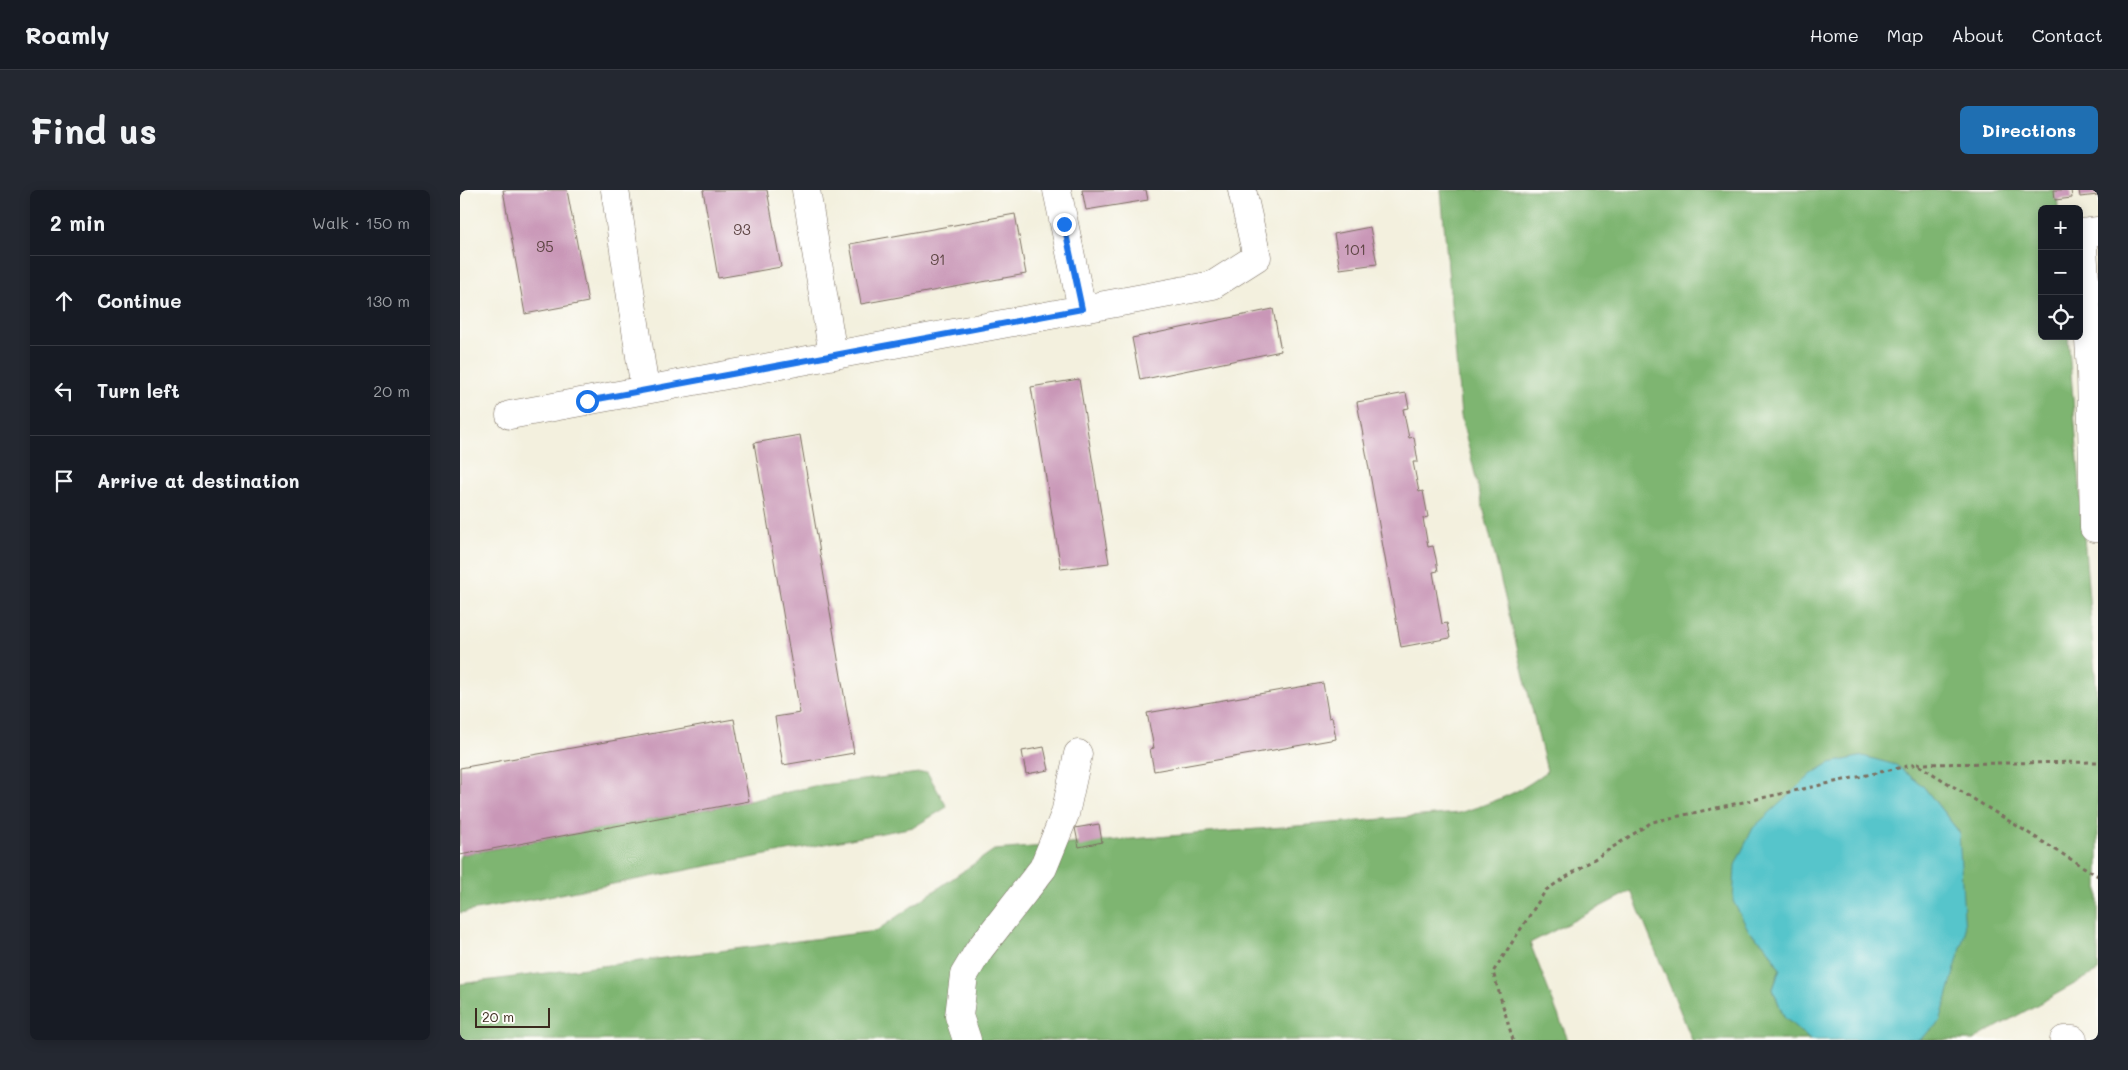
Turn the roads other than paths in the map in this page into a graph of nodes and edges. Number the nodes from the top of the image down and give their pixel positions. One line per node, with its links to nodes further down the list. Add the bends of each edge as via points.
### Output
1 (615, 190): 9 (street)
2 (806, 190): 7 (street)
3 (1057, 190): 6 (street)
4 (1242, 190): 6 (street, via 1257,256 1213,285)
5 (2098, 231): 8 (street, via 2082,233)
6 (1082, 309): 7 (street)
7 (832, 355): 9 (street)
8 (2094, 371): 11 (street)
9 (645, 390): 10 (street)
10 (510, 415)
11 (2096, 528)
12 (1078, 754): 13 (street, via 1065,814 1043,868 979,950 964,975 959,1016)
13 (966, 1040)
14 (2064, 1040): 15 (street)
15 (2072, 1040)

